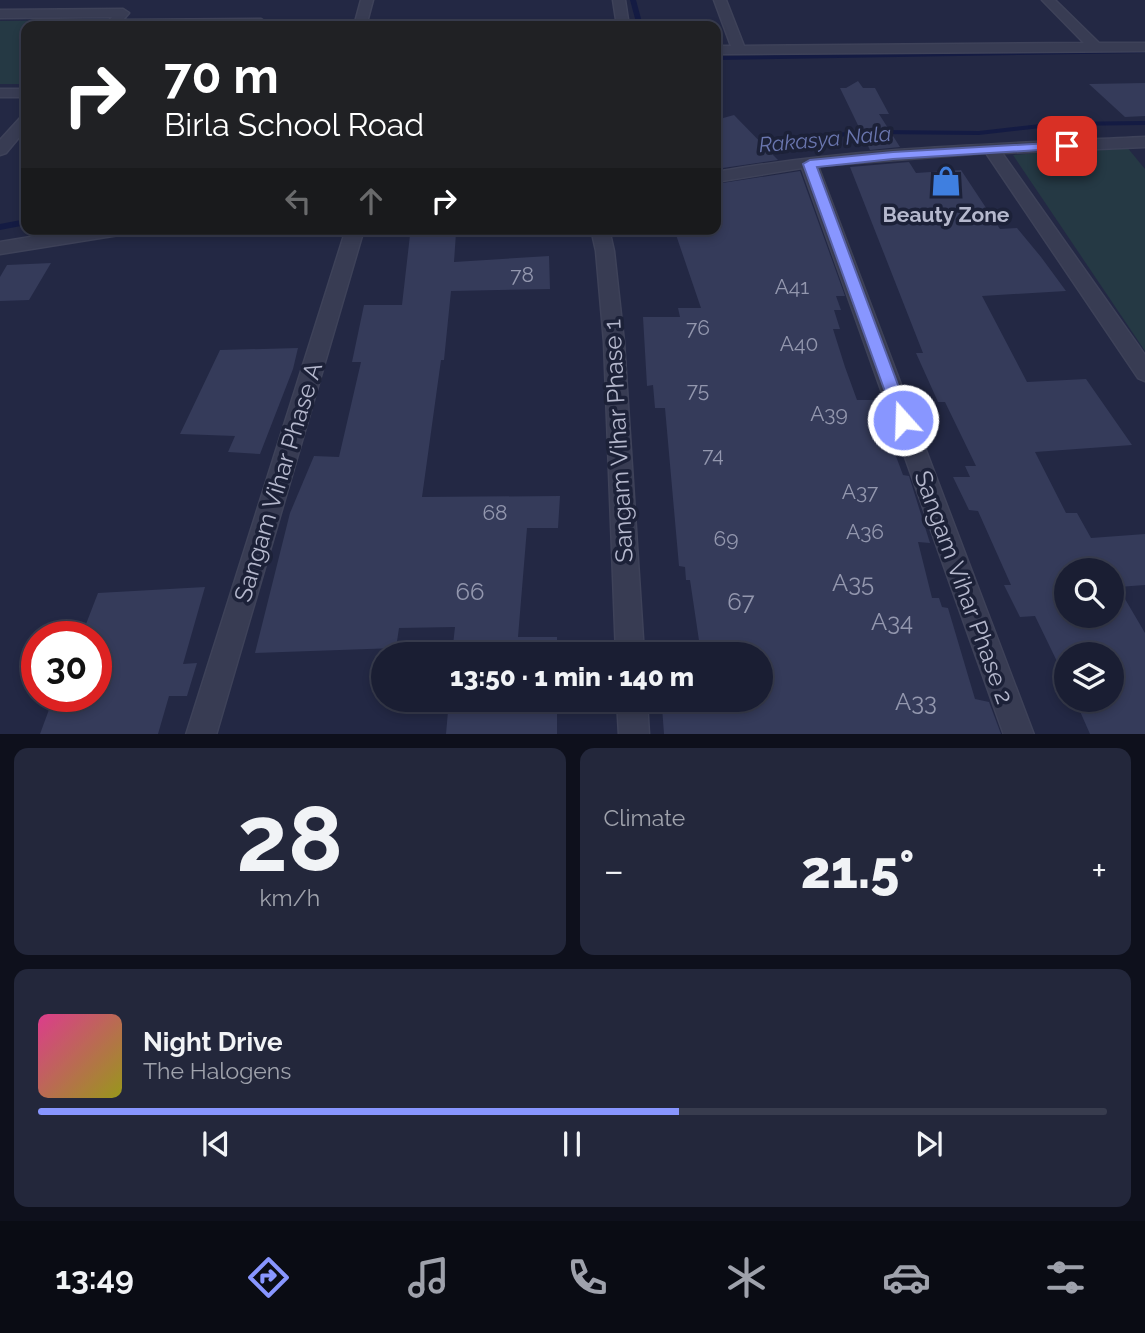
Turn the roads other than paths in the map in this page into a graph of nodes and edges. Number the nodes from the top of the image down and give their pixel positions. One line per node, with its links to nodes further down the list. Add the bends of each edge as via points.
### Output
1 (5, 0): 7 (street)
2 (135, 0): 9 (street)
3 (367, 0): 11 (street)
4 (619, 0): 12 (street)
5 (720, 0): 16 (street)
6 (1048, 0): 14 (street)
7 (0, 4)
8 (0, 13): 9 (street)
9 (124, 13): 10 (street)
10 (116, 21)
11 (361, 21)
12 (622, 21)
13 (1145, 47): 14 (street)
14 (1096, 48): 16 (street)
15 (721, 50): 16 (street)
16 (739, 50)
17 (0, 93): 18 (street)
18 (21, 93)
19 (21, 126): 21 (street)
20 (1145, 142): 22 (street)
21 (0, 150)
22 (992, 150): 23 (street); 29 (street)
23 (810, 164): 24 (street); 34 (street, Sangam Vihar Phase 2)
24 (721, 176)
25 (81, 235): 28 (street)
26 (353, 235): 32 (street, Sangam Vihar Phase A)
27 (601, 235): 30 (street, Sangam Vihar Phase 1, via 614,342)
28 (0, 248)
29 (1145, 372)
30 (628, 642)
31 (633, 712): 33 (street)
32 (201, 734)
33 (634, 734)
34 (1019, 734)

